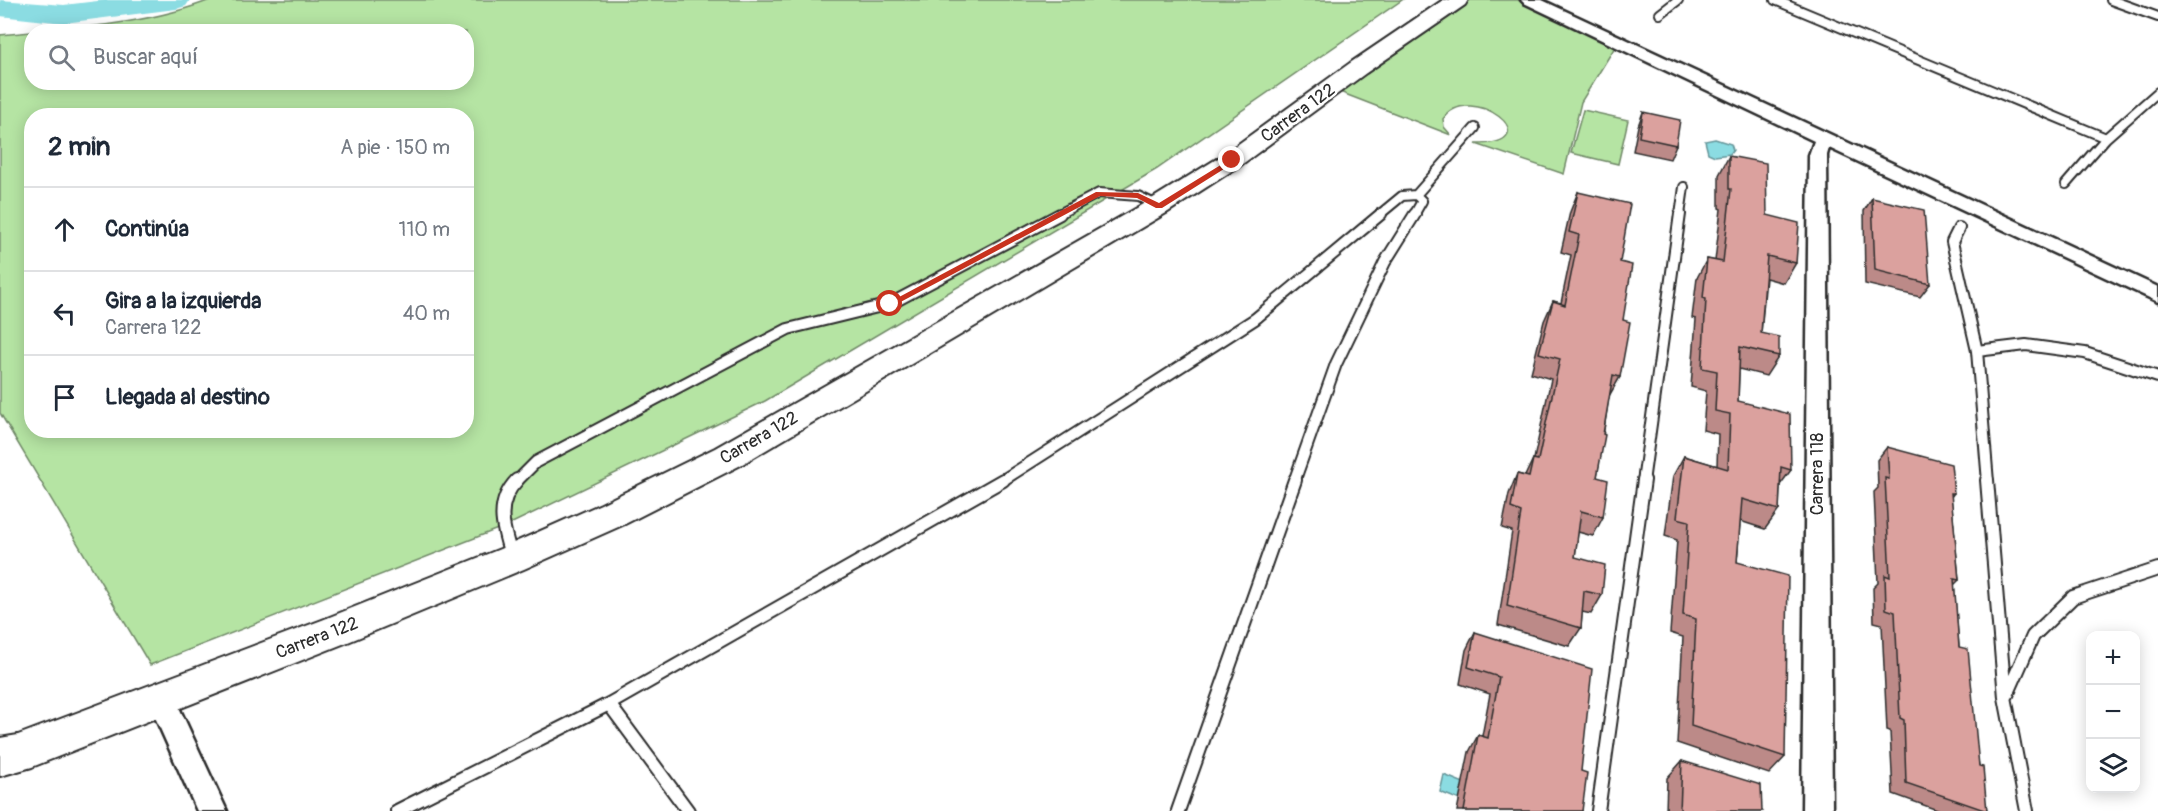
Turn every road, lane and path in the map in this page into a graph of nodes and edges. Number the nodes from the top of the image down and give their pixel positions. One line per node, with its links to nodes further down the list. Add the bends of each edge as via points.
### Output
1 (1457, 0): 15 (street, Carrera 122, via 1232,160)
2 (1529, 0): 10 (street)
3 (1678, 0): 6 (lane)
4 (1775, 0): 11 (lane)
5 (2111, 0): 7 (lane)
6 (1660, 14)
7 (2158, 17)
8 (2158, 92): 11 (lane)
9 (1475, 128): 14 (lane)
10 (1824, 138): 17 (street); 26 (street, Carrera 118, via 1818,155)
11 (2106, 138): 12 (lane)
12 (2066, 184)
13 (1684, 188): 31 (lane)
14 (1416, 195): 24 (lane, via 1402,196 1255,319 990,488); 30 (lane, via 1422,201 1420,206 1385,262 1336,364)
15 (1159, 206): 20 (street, Carrera 122, via 727,457); 20 (lane, via 1138,196 1098,193 890,304 788,329 536,462 505,494 499,515)
16 (1959, 228): 18 (lane, via 1952,242)
17 (2158, 295)
18 (1977, 351): 19 (lane, via 2026,345 2085,353); 22 (lane)
19 (2158, 377)
20 (512, 559): 23 (street, Carrera 122)
21 (2158, 570): 22 (lane, via 2073,597 2033,636)
22 (2005, 697): 32 (lane)
23 (162, 699): 25 (street, Carrera 122); 27 (street)
24 (609, 704): 28 (lane); 29 (lane)
25 (0, 758)
26 (1821, 809)
27 (212, 811)
28 (397, 811)
29 (688, 811)
30 (1178, 811)
31 (1598, 811)
32 (2027, 811)

